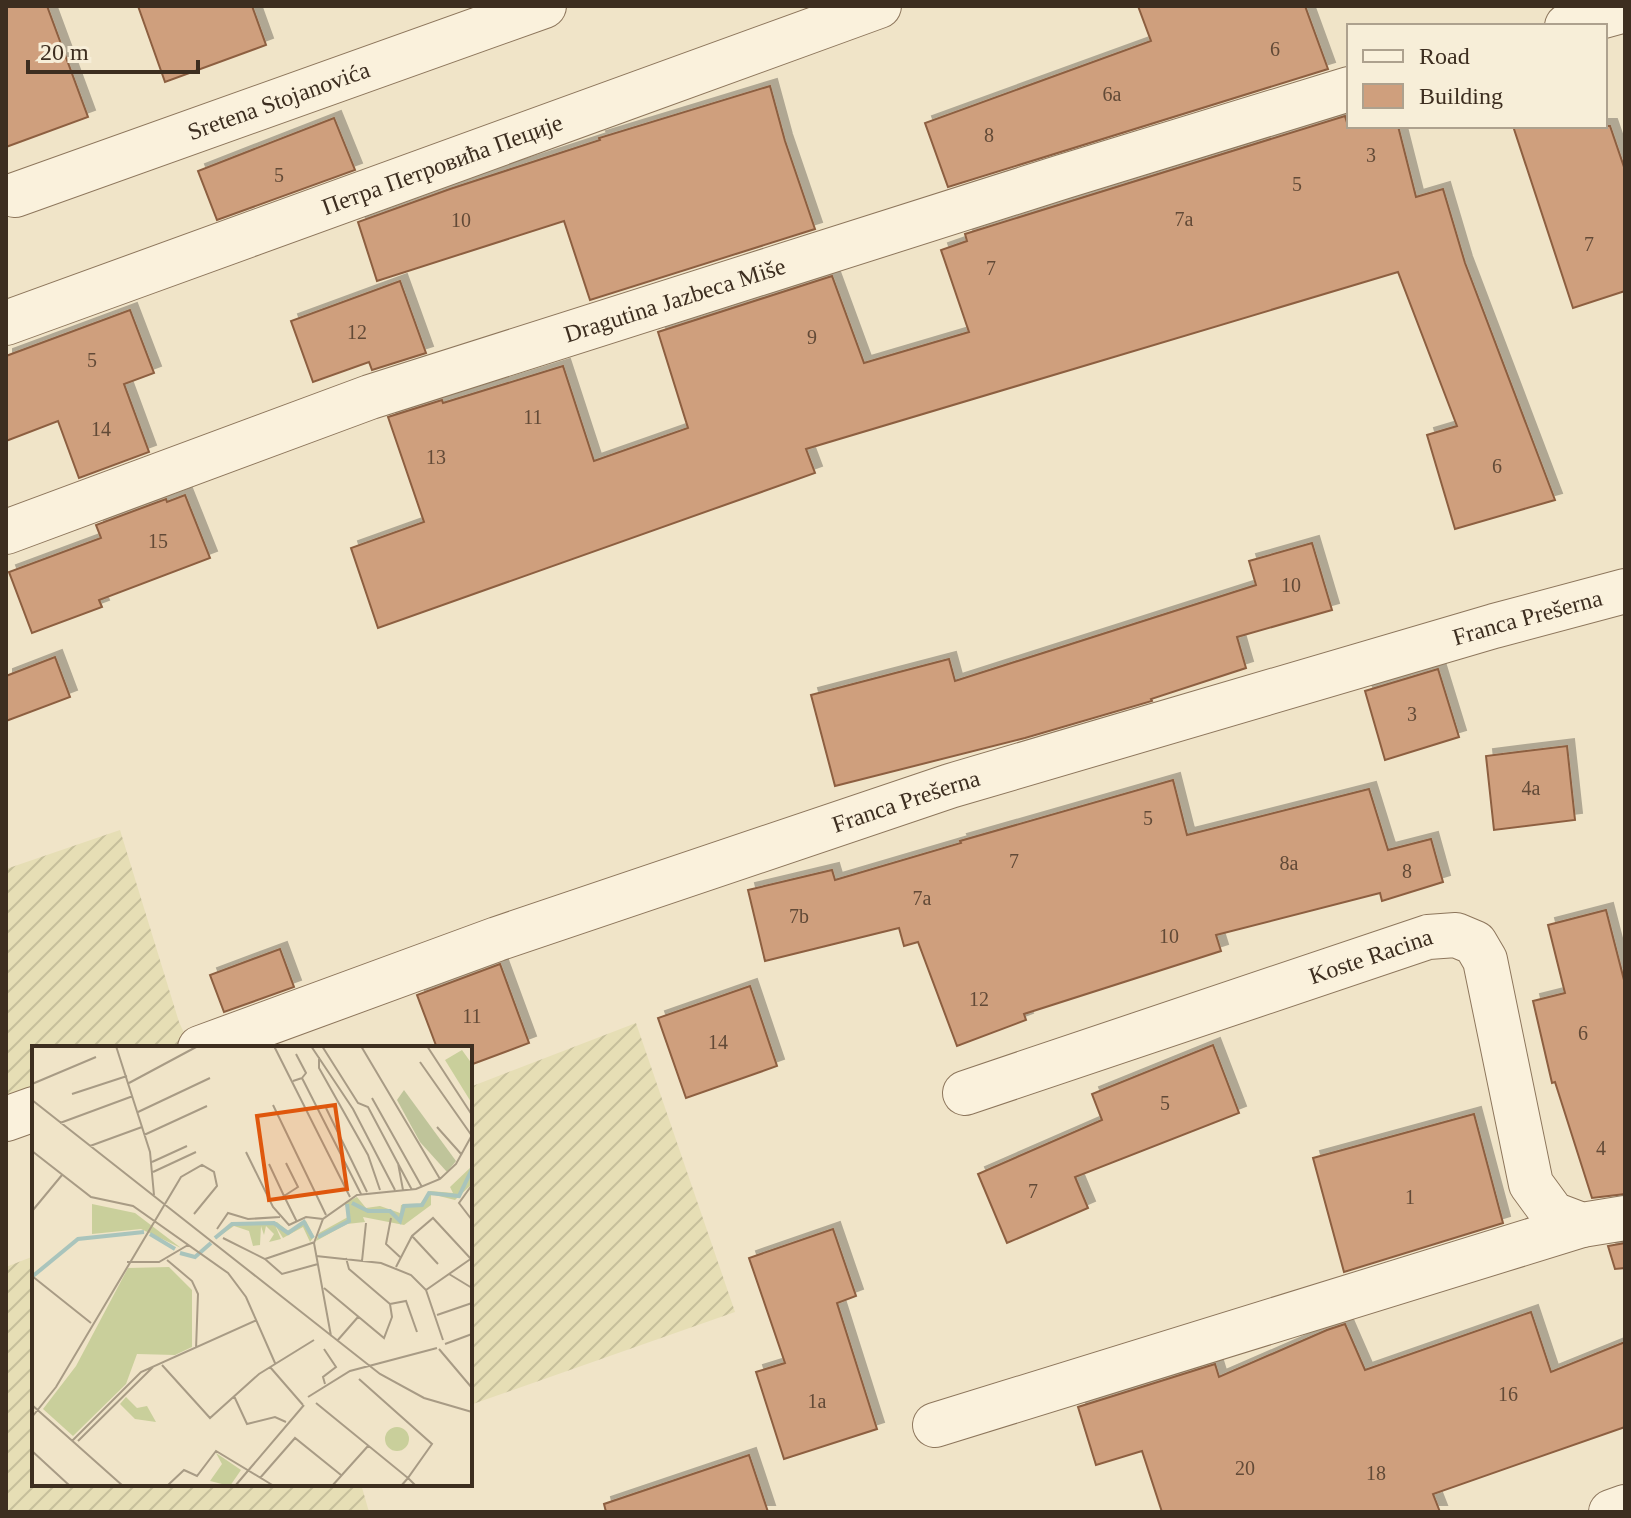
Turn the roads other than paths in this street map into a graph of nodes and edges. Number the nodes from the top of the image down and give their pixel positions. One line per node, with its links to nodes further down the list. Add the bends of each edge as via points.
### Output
1 (544, 6): 6 (street, Sretena Stojanovića)
2 (879, 6): 7 (street, Петра Петровића Пеције)
3 (1625, 10): 4 (street)
4 (1574, 24)
5 (1347, 90): 8 (street, Dragutina Jazbeca Miše, via 370,397)
6 (15, 195)
7 (6, 323)
8 (6, 532)
9 (1625, 591): 10 (street, Franca Prešerna, via 950,786 497,939)
10 (205, 1046)
11 (965, 1093): 15 (street, Koste Racina, via 1428,937 1456,935 1475,943 1485,960 1531,1184 1553,1214)
12 (32, 1110): 13 (street)
13 (6, 1119)
14 (1625, 1218): 15 (street)
15 (1582, 1225): 16 (street)
16 (935, 1425)
17 (1625, 1507): 18 (street)
18 (1611, 1512)

